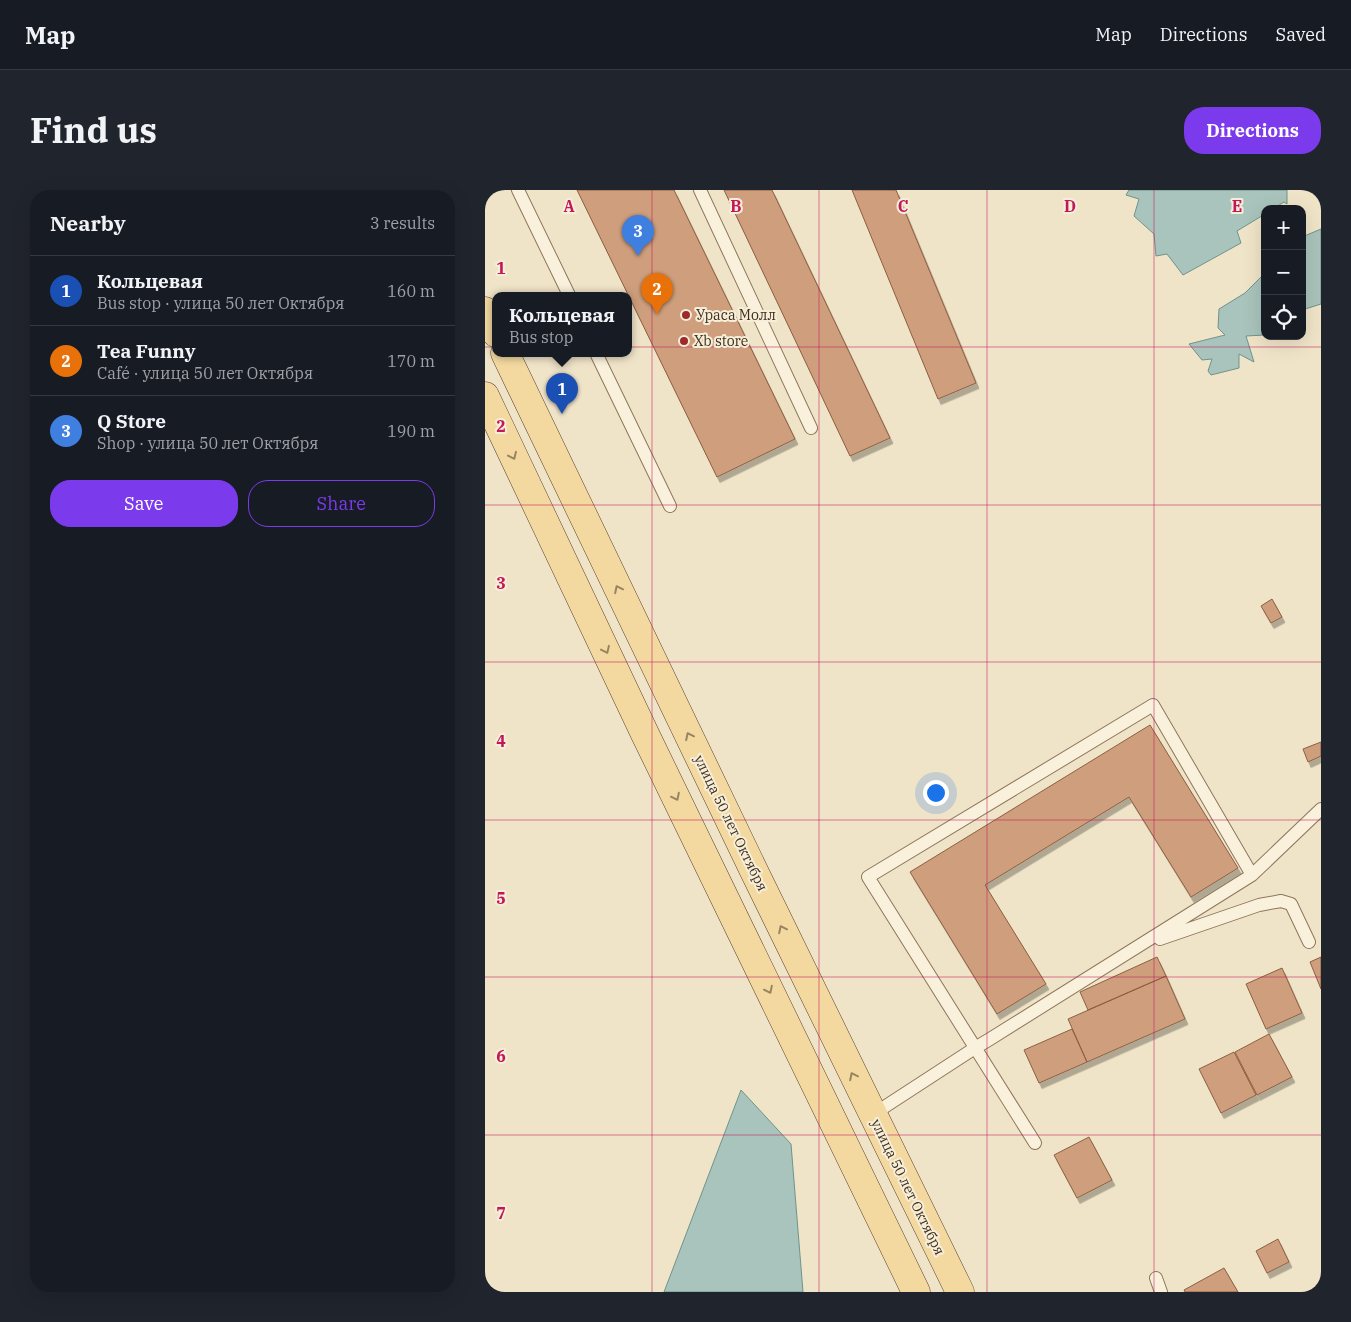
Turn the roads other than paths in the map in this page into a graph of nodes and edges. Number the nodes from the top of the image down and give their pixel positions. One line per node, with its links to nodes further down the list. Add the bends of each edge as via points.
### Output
1 (518, 190): 3 (lane)
2 (700, 190): 9 (lane)
3 (568, 292)
4 (485, 311): 5 (main road)
5 (492, 325)
6 (507, 357): 16 (main road, улица 50 лет Октября, one-way to 6)
7 (598, 357): 10 (lane)
8 (485, 396): 19 (main road, one-way to 19)
9 (811, 428)
10 (670, 506)
11 (1321, 809): 12 (lane)
12 (1252, 875): 14 (lane); 15 (lane, via 1153,705 868,877)
13 (1309, 942): 14 (lane, via 1291,904 1281,901 1259,905)
14 (1139, 946): 15 (lane)
15 (975, 1048): 16 (lane); 17 (lane)
16 (872, 1115): 20 (main road, улица 50 лет Октября)
17 (1035, 1143)
18 (1156, 1278): 21 (lane)
19 (916, 1292)
20 (959, 1292)
21 (1161, 1292)

